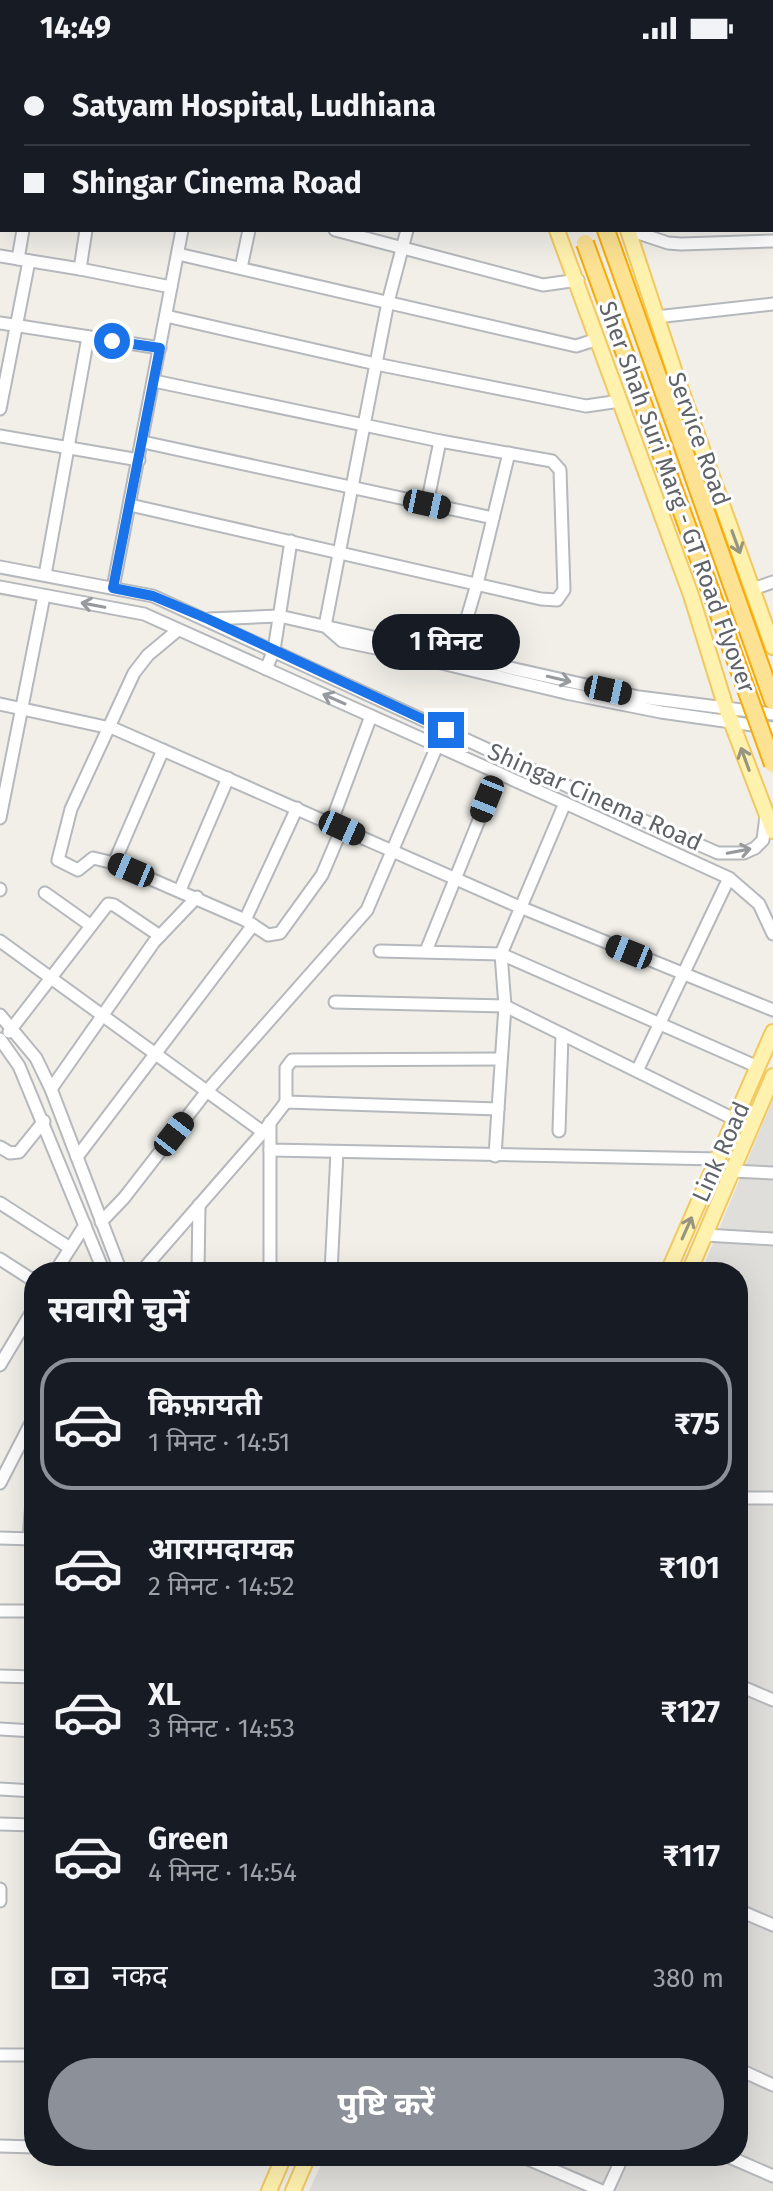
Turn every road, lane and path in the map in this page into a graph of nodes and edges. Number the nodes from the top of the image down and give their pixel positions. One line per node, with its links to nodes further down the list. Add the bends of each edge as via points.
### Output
1 (23, 232): 16 (street)
2 (86, 232): 18 (street)
3 (182, 232): 14 (street)
4 (249, 232): 17 (street)
5 (342, 232): 13 (street)
6 (406, 232): 13 (street)
7 (558, 232): 19 (main road)
8 (582, 232): 73 (highway, Sher Shah Suri Marg - GT Road Flyover, bridge)
9 (607, 232): 63 (highway, Sher Shah Suri Marg - GT Road Flyover)
10 (630, 232): 24 (main road, Service Road)
11 (635, 232): 12 (street, via 681,244)
12 (773, 241)
13 (402, 249): 19 (street, via 543,285); 21 (street)
14 (178, 254): 17 (street); 20 (street)
15 (0, 256): 16 (street)
16 (23, 260): 18 (street); 26 (street)
17 (241, 268): 21 (street)
18 (80, 269): 20 (street)
19 (578, 280): 28 (main road)
20 (171, 287): 23 (street)
21 (388, 302): 28 (street, via 576,346); 30 (street)
22 (773, 304): 24 (street)
23 (166, 316): 29 (street); 30 (street)
24 (656, 317): 53 (main road, Service Road, one-way to 53)
25 (0, 323): 26 (street)
26 (15, 326): 27 (street); 33 (street)
27 (88, 337): 29 (street); 38 (street)
28 (598, 339): 32 (main road)
29 (160, 348): 31 (street)
30 (376, 364): 32 (street, via 586,406); 34 (street)
31 (154, 381): 34 (street); 37 (street)
32 (620, 401): 67 (main road)
33 (0, 409)
34 (364, 425): 36 (street); 41 (street)
35 (0, 436): 38 (street)
36 (440, 441): 39 (street); 42 (street)
37 (143, 442): 40 (street); 41 (street)
38 (67, 450): 40 (street); 48 (street)
39 (509, 453): 44 (street); 50 (street, via 552,461 560,470 564,590 551,601)
40 (139, 460): 43 (street)
41 (350, 488): 42 (street); 46 (street)
42 (427, 504): 44 (street)
43 (130, 505): 45 (street); 52 (street)
44 (493, 518): 50 (street)
45 (291, 541): 46 (street); 55 (street)
46 (340, 552): 50 (street); 57 (street)
47 (0, 567): 48 (street, Shingar Cinema Road)
48 (45, 575): 52 (street, Shingar Cinema Road)
49 (773, 582): 53 (street)
50 (477, 584): 61 (street)
51 (0, 587): 54 (street, Shingar Cinema Road)
52 (113, 588): 56 (street, Shingar Cinema Road, via 153,596)
53 (753, 589): 59 (main road, Service Road)
54 (44, 596): 58 (street, Shingar Cinema Road, one-way to 54, via 144,614); 65 (street)
55 (279, 616): 56 (street); 57 (street); 60 (street)
56 (208, 619): 60 (street, Shingar Cinema Road)
57 (325, 626): 61 (street)
58 (178, 630): 62 (street, Shingar Cinema Road); 69 (street, via 139,664)
59 (773, 647)
60 (274, 650): 62 (street); 78 (street, Shingar Cinema Road, one-way to 78, via 718,853 755,848 763,840)
61 (454, 660): 67 (street, via 566,693 661,712)
62 (266, 669): 68 (street, Shingar Cinema Road, one-way to 62)
63 (773, 701)
64 (0, 704): 65 (street)
65 (23, 709): 69 (street); 79 (street)
66 (773, 714): 67 (street)
67 (729, 715): 70 (street); 78 (main road, one-way to 67)
68 (371, 716): 71 (street, Shingar Cinema Road); 80 (street)
69 (108, 728): 72 (street); 83 (street, via 71,809 58,860 78,870 93,858)
70 (773, 728)
71 (437, 746): 74 (street, Shingar Cinema Road); 82 (street)
72 (163, 750): 75 (street); 83 (street)
73 (773, 764)
74 (498, 773): 76 (street, Shingar Cinema Road); 85 (street)
75 (228, 778): 77 (street); 86 (street)
76 (565, 803): 84 (street, Shingar Cinema Road); 89 (street)
77 (297, 808): 80 (street); 90 (street)
78 (766, 816): 81 (main road)
79 (0, 818)
80 (337, 826): 82 (street); 90 (street, via 322,875 280,933 268,935)
81 (773, 831)
82 (393, 850): 85 (street); 115 (street, via 367,910)
83 (114, 863): 86 (street)
84 (729, 878): 92 (street, Shingar Cinema Road, via 759,904); 98 (street)
85 (456, 879): 89 (street); 96 (street)
86 (180, 890): 88 (street)
87 (45, 893): 91 (street)
88 (197, 897): 90 (street); 93 (street)
89 (520, 907): 97 (street); 98 (street)
90 (249, 922): 109 (street)
91 (90, 925): 93 (street, via 111,903); 99 (street)
92 (773, 934)
93 (160, 936): 104 (street)
94 (0, 941): 99 (street)
95 (380, 951): 96 (street)
96 (426, 951): 97 (street)
97 (501, 954): 101 (street); 105 (street)
98 (683, 974): 102 (street); 105 (street)
99 (51, 978): 104 (street); 108 (street)
100 (335, 1002): 101 (street)
101 (505, 1006): 107 (street); 110 (street)
102 (773, 1010)
103 (0, 1015): 108 (street)
104 (103, 1016): 109 (street); 114 (street)
105 (659, 1025): 111 (street); 112 (street)
106 (773, 1032): 111 (main road, Link Road)
107 (562, 1034): 112 (street); 121 (street)
108 (5, 1035): 114 (street, via 36,1058); 119 (street)
109 (156, 1054): 115 (street); 126 (street)
110 (501, 1059): 116 (street, via 292,1060 286,1068); 117 (street)
111 (758, 1067): 118 (main road, Link Road)
112 (637, 1071): 118 (street)
113 (773, 1076): 128 (main road, Link Road)
114 (51, 1089): 126 (street)
115 (207, 1091): 120 (street); 132 (street)
116 (286, 1102): 117 (street); 120 (street)
117 (498, 1109): 125 (street)
118 (736, 1120): 127 (main road, Link Road)
119 (44, 1121): 122 (street, via 19,1152); 133 (street)
120 (266, 1127): 123 (street); 131 (street)
121 (559, 1131)
122 (0, 1147)
123 (270, 1150): 124 (street); 143 (street)
124 (337, 1152): 125 (street); 144 (street)
125 (495, 1156): 127 (street)
126 (77, 1157): 132 (street)
127 (719, 1159): 145 (main road, Link Road, one-way to 127)
128 (732, 1171): 129 (street); 134 (main road, Link Road)
129 (773, 1173)
130 (0, 1203): 136 (street)
131 (199, 1205): 141 (street); 142 (street)
132 (101, 1222): 140 (street)
133 (85, 1225): 136 (street); 139 (street)
134 (705, 1235): 135 (street); 146 (main road, Link Road)
135 (773, 1239)
136 (70, 1248): 138 (street)
137 (0, 1259): 147 (street)
138 (61, 1262)
139 (100, 1262)
140 (117, 1262)
141 (150, 1262)
142 (198, 1262)
143 (270, 1262)
144 (332, 1262)
145 (673, 1262)
146 (693, 1262)
147 (24, 1275)
148 (24, 1325): 149 (street)
149 (0, 1365)
150 (24, 1436): 151 (street)
151 (0, 1483)
152 (748, 1498): 153 (street)
153 (773, 1498)
154 (0, 1538): 155 (street)
155 (24, 1539)
156 (0, 1611): 157 (street)
157 (24, 1611)
158 (0, 1676): 159 (street)
159 (24, 1677)
160 (748, 1689): 161 (street)
161 (773, 1700)
162 (0, 1729): 163 (street)
163 (24, 1730)
164 (0, 1789): 165 (street)
165 (24, 1790)
166 (0, 1824): 167 (street)
167 (24, 1825)
168 (0, 1889): 169 (street)
169 (0, 1901)
170 (748, 1914): 171 (street)
171 (773, 1925)
172 (0, 2055): 173 (street)
173 (24, 2055)
174 (748, 2074): 175 (street)
175 (773, 2085)
176 (0, 2146): 177 (street)
177 (24, 2147)
178 (748, 2165): 183 (street)
179 (280, 2166): 184 (main road)
180 (304, 2166): 185 (main road)
181 (545, 2166): 186 (street)
182 (618, 2166): 186 (street)
183 (773, 2176)
184 (269, 2191)
185 (295, 2191)
186 (605, 2191)

